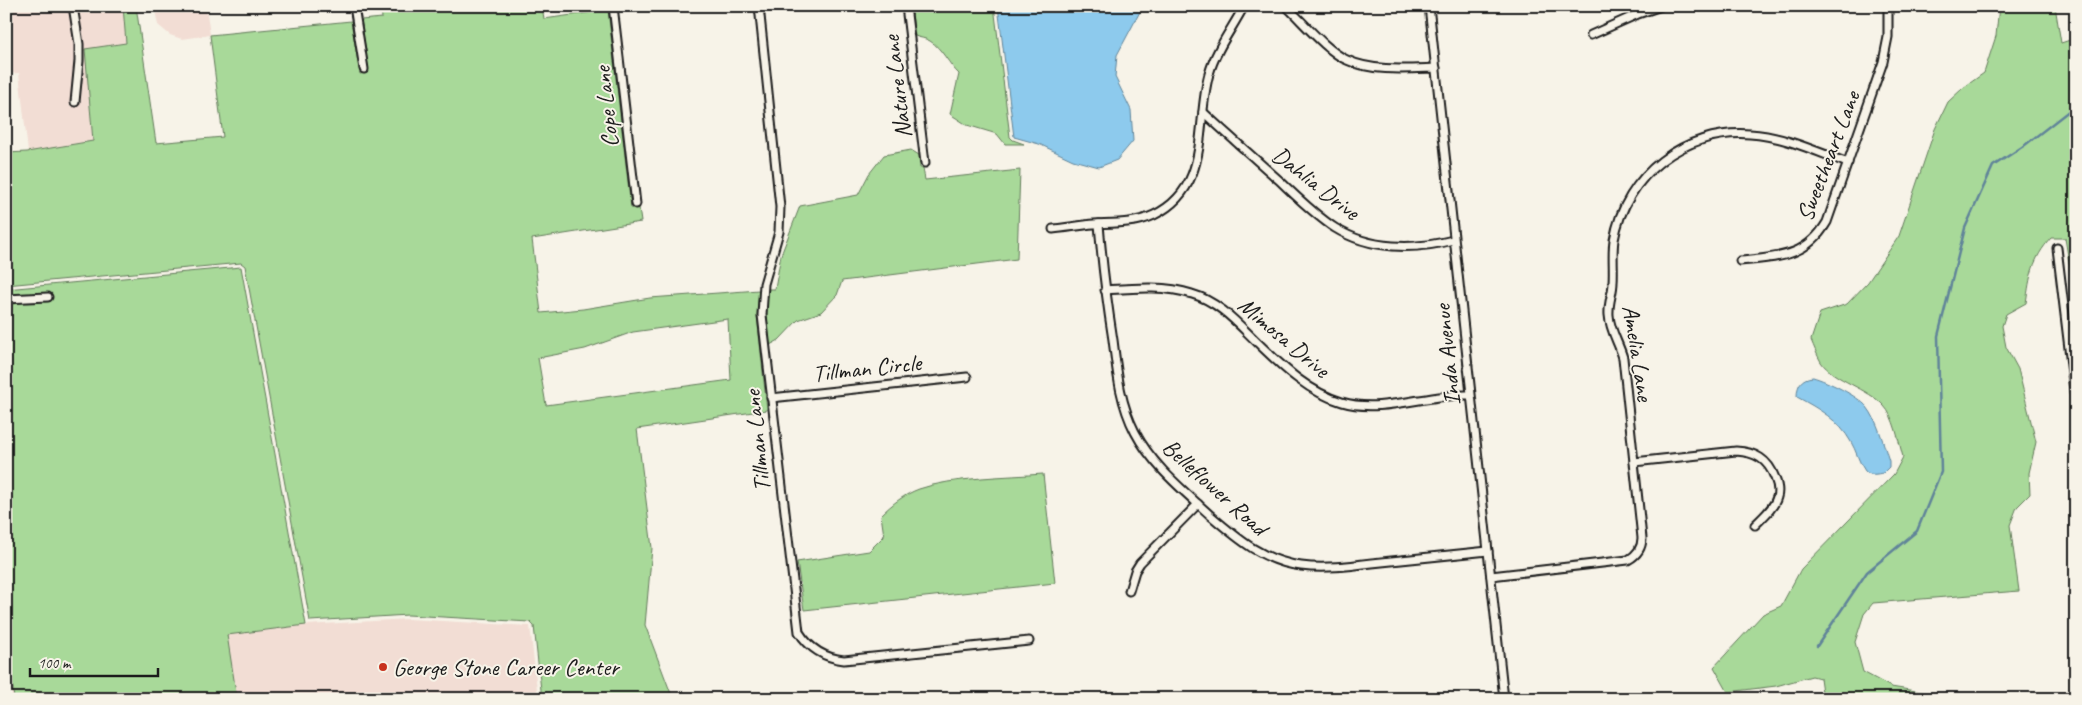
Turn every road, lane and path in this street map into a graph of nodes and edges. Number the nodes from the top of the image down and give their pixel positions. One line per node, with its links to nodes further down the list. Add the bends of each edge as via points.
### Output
1 (73, 6): 14 (street, via 79,44)
2 (354, 6): 13 (street)
3 (613, 6): 18 (street, Cope Lane)
4 (759, 6): 29 (street, Tillman Lane, via 780,207 776,244 762,300)
5 (906, 6): 17 (street, Nature Lane)
6 (1244, 6): 15 (street, via 1213,62 1205,89)
7 (1286, 6): 12 (street, via 1347,60 1371,66)
8 (1429, 6): 12 (street, Inda Avenue)
9 (1661, 6): 11 (street)
10 (1888, 6): 16 (street, Sweetheart Lane, via 1884,56)
11 (1592, 35)
12 (1436, 68): 21 (street, Inda Avenue)
13 (364, 69)
14 (75, 102)
15 (1203, 112): 19 (street, via 1198,158 1188,183 1175,200 1140,220); 21 (street, Dahlia Drive, via 1337,230 1366,241 1394,246 1421,246)
16 (1848, 163): 23 (street, Sweetheart Lane, via 1830,217 1814,240 1792,253); 31 (street, Amelia Lane, via 1776,138 1728,134 1680,148 1654,167 1634,189 1622,212 1614,240 1608,312 1622,358)
17 (925, 164)
18 (636, 204)
19 (1099, 224): 20 (street); 24 (street, Belleflower Road)
20 (1053, 229)
21 (1453, 240): 28 (street, Inda Avenue)
22 (2057, 248): 30 (street)
23 (1740, 261)
24 (1106, 290): 28 (street, Mimosa Drive, via 1164,288 1201,297 1220,308 1310,389 1344,402 1391,404 1438,396); 32 (street, Belleflower Road, via 1120,391 1130,422 1141,443 1160,466)
25 (48, 297): 26 (street)
26 (6, 299)
27 (967, 377): 29 (street, Tillman Circle)
28 (1470, 395): 34 (street, Inda Avenue)
29 (771, 398): 37 (street, Tillman Lane, via 796,626 801,636 829,658 844,660)
30 (2076, 407)
31 (1634, 462): 33 (street, via 1736,451 1752,453 1769,465 1778,492 1772,507); 35 (street, Amelia Lane, via 1642,538 1636,554 1628,560)
32 (1198, 504): 34 (street, Belleflower Road, via 1254,550 1298,566 1341,566); 36 (street, via 1140,563)
33 (1755, 525)
34 (1488, 551): 35 (street, Inda Avenue)
35 (1491, 576): 38 (street, Inda Avenue)
36 (1129, 591)
37 (1029, 641)
38 (1504, 699)

